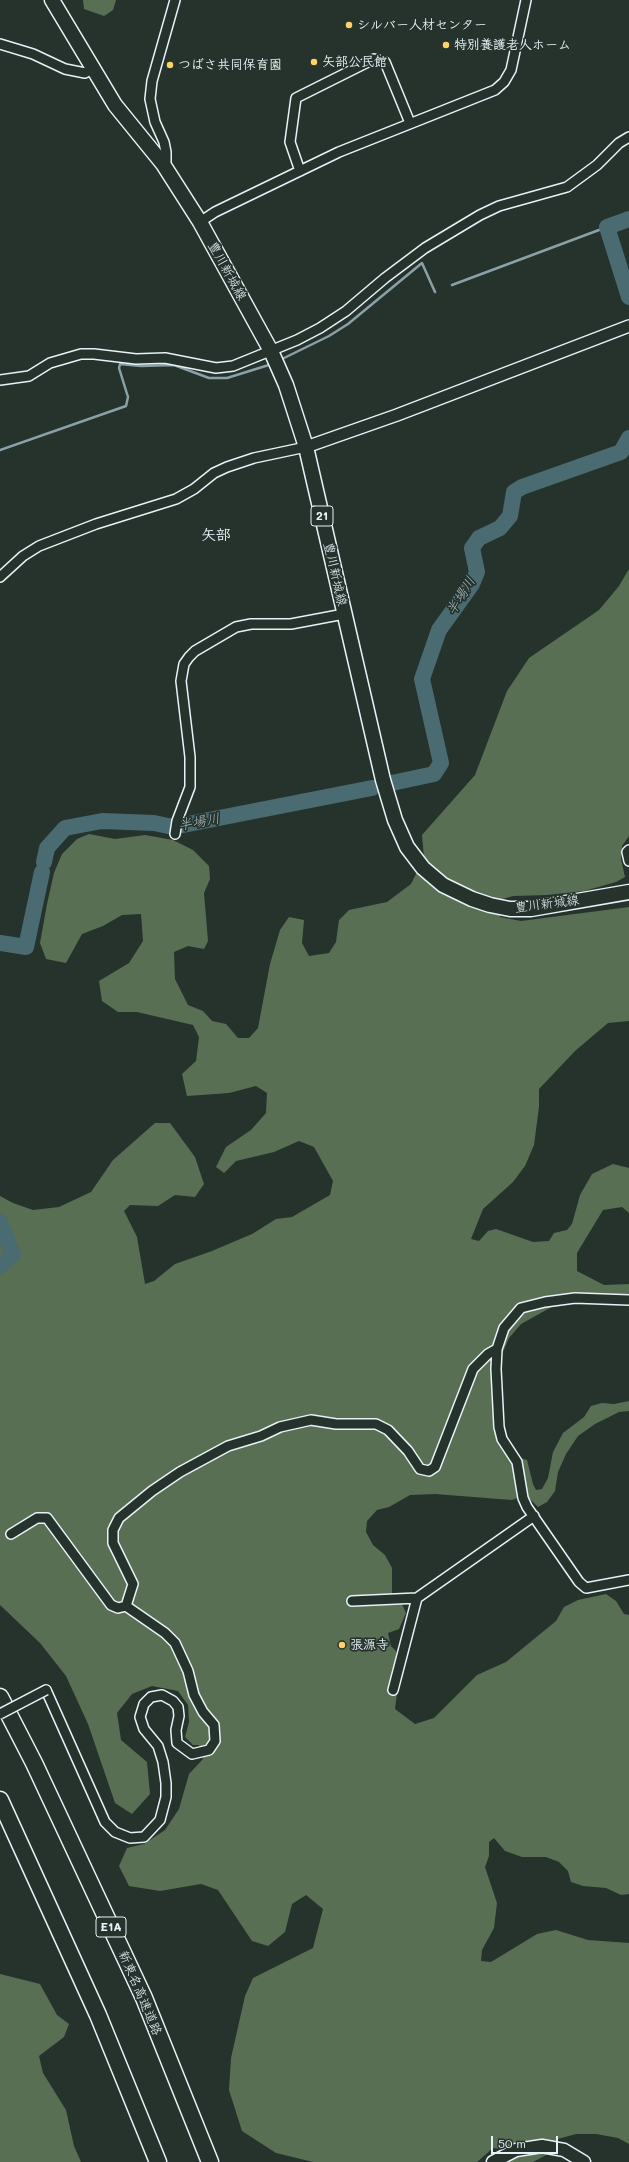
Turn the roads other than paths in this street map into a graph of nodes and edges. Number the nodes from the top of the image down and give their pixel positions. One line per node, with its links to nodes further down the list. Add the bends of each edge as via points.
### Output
1 (52, 0): 5 (main road, 豊川新城線 / 21)
2 (175, 0): 8 (street, via 152,81 150,99 155,122 164,142 166,160)
3 (526, 0): 6 (street, via 511,70 504,82 495,90)
4 (0, 44): 5 (street, via 33,54 65,69 85,73)
5 (93, 68): 8 (main road, 豊川新城線 / 21, via 116,105)
6 (410, 123): 9 (street); 9 (street, via 385,62 374,59 296,98 290,142)
7 (629, 137): 12 (street, via 567,187 500,206 480,215 425,248 340,315 297,340)
8 (163, 164): 10 (main road, 豊川新城線 / 21)
9 (300, 171): 10 (street, via 215,212)
10 (200, 222): 12 (main road, 豊川新城線 / 21)
11 (627, 326): 14 (street, via 397,415)
12 (271, 351): 13 (street, via 233,366 216,368 166,358 136,359 81,354 50,363 29,376); 14 (main road, 豊川新城線 / 21, via 286,385)
13 (0, 380)
14 (306, 447): 15 (street, via 254,458 227,467 176,499 96,524 39,546 23,556); 16 (main road, 豊川新城線 / 21)
15 (0, 577)
16 (344, 614): 17 (street, via 291,624 251,624 236,627 189,657 184,664 181,681 190,757 190,787 177,821); 20 (main road, 豊川新城線 / 21, via 383,780 395,820 407,847 423,868 443,885 472,899 510,909 561,904)
17 (175, 834)
18 (629, 850): 19 (street)
19 (629, 861)
20 (629, 892)
21 (629, 1300): 22 (street, via 574,1298 521,1308 504,1328)
22 (497, 1349): 23 (street, via 499,1428 502,1439 517,1462 523,1498); 28 (street, via 473,1368 435,1467 429,1471 420,1469 408,1451 388,1430 376,1424 336,1424 311,1420 280,1427 228,1446 180,1472 152,1491 119,1518 113,1530 113,1543 133,1584)
23 (534, 1516): 25 (street, via 579,1582 586,1588); 26 (street)
24 (11, 1534): 28 (street, via 38,1518 47,1518 111,1605 118,1608)
25 (629, 1580)
26 (416, 1598): 27 (street); 29 (street)
27 (352, 1601)
28 (126, 1606): 31 (street, bridge, via 166,1633 176,1643 188,1671 194,1695 214,1725 215,1741 209,1750 192,1754 177,1743 179,1716 178,1707 173,1700 162,1695 151,1697 144,1704 140,1717 144,1729 158,1746 166,1783 166,1797 160,1820 144,1837 130,1838 115,1832 105,1822 46,1690)
29 (393, 1690)
30 (0, 1697): 34 (highway, 新東名高速道路 / E1A, via 38,1770 144,1998)
31 (0, 1714)
32 (0, 1800): 33 (highway, via 98,2015)
33 (158, 2162)
34 (210, 2162)
35 (493, 2162): 36 (main road, via 516,2150 542,2146 564,2150)
36 (584, 2162)

